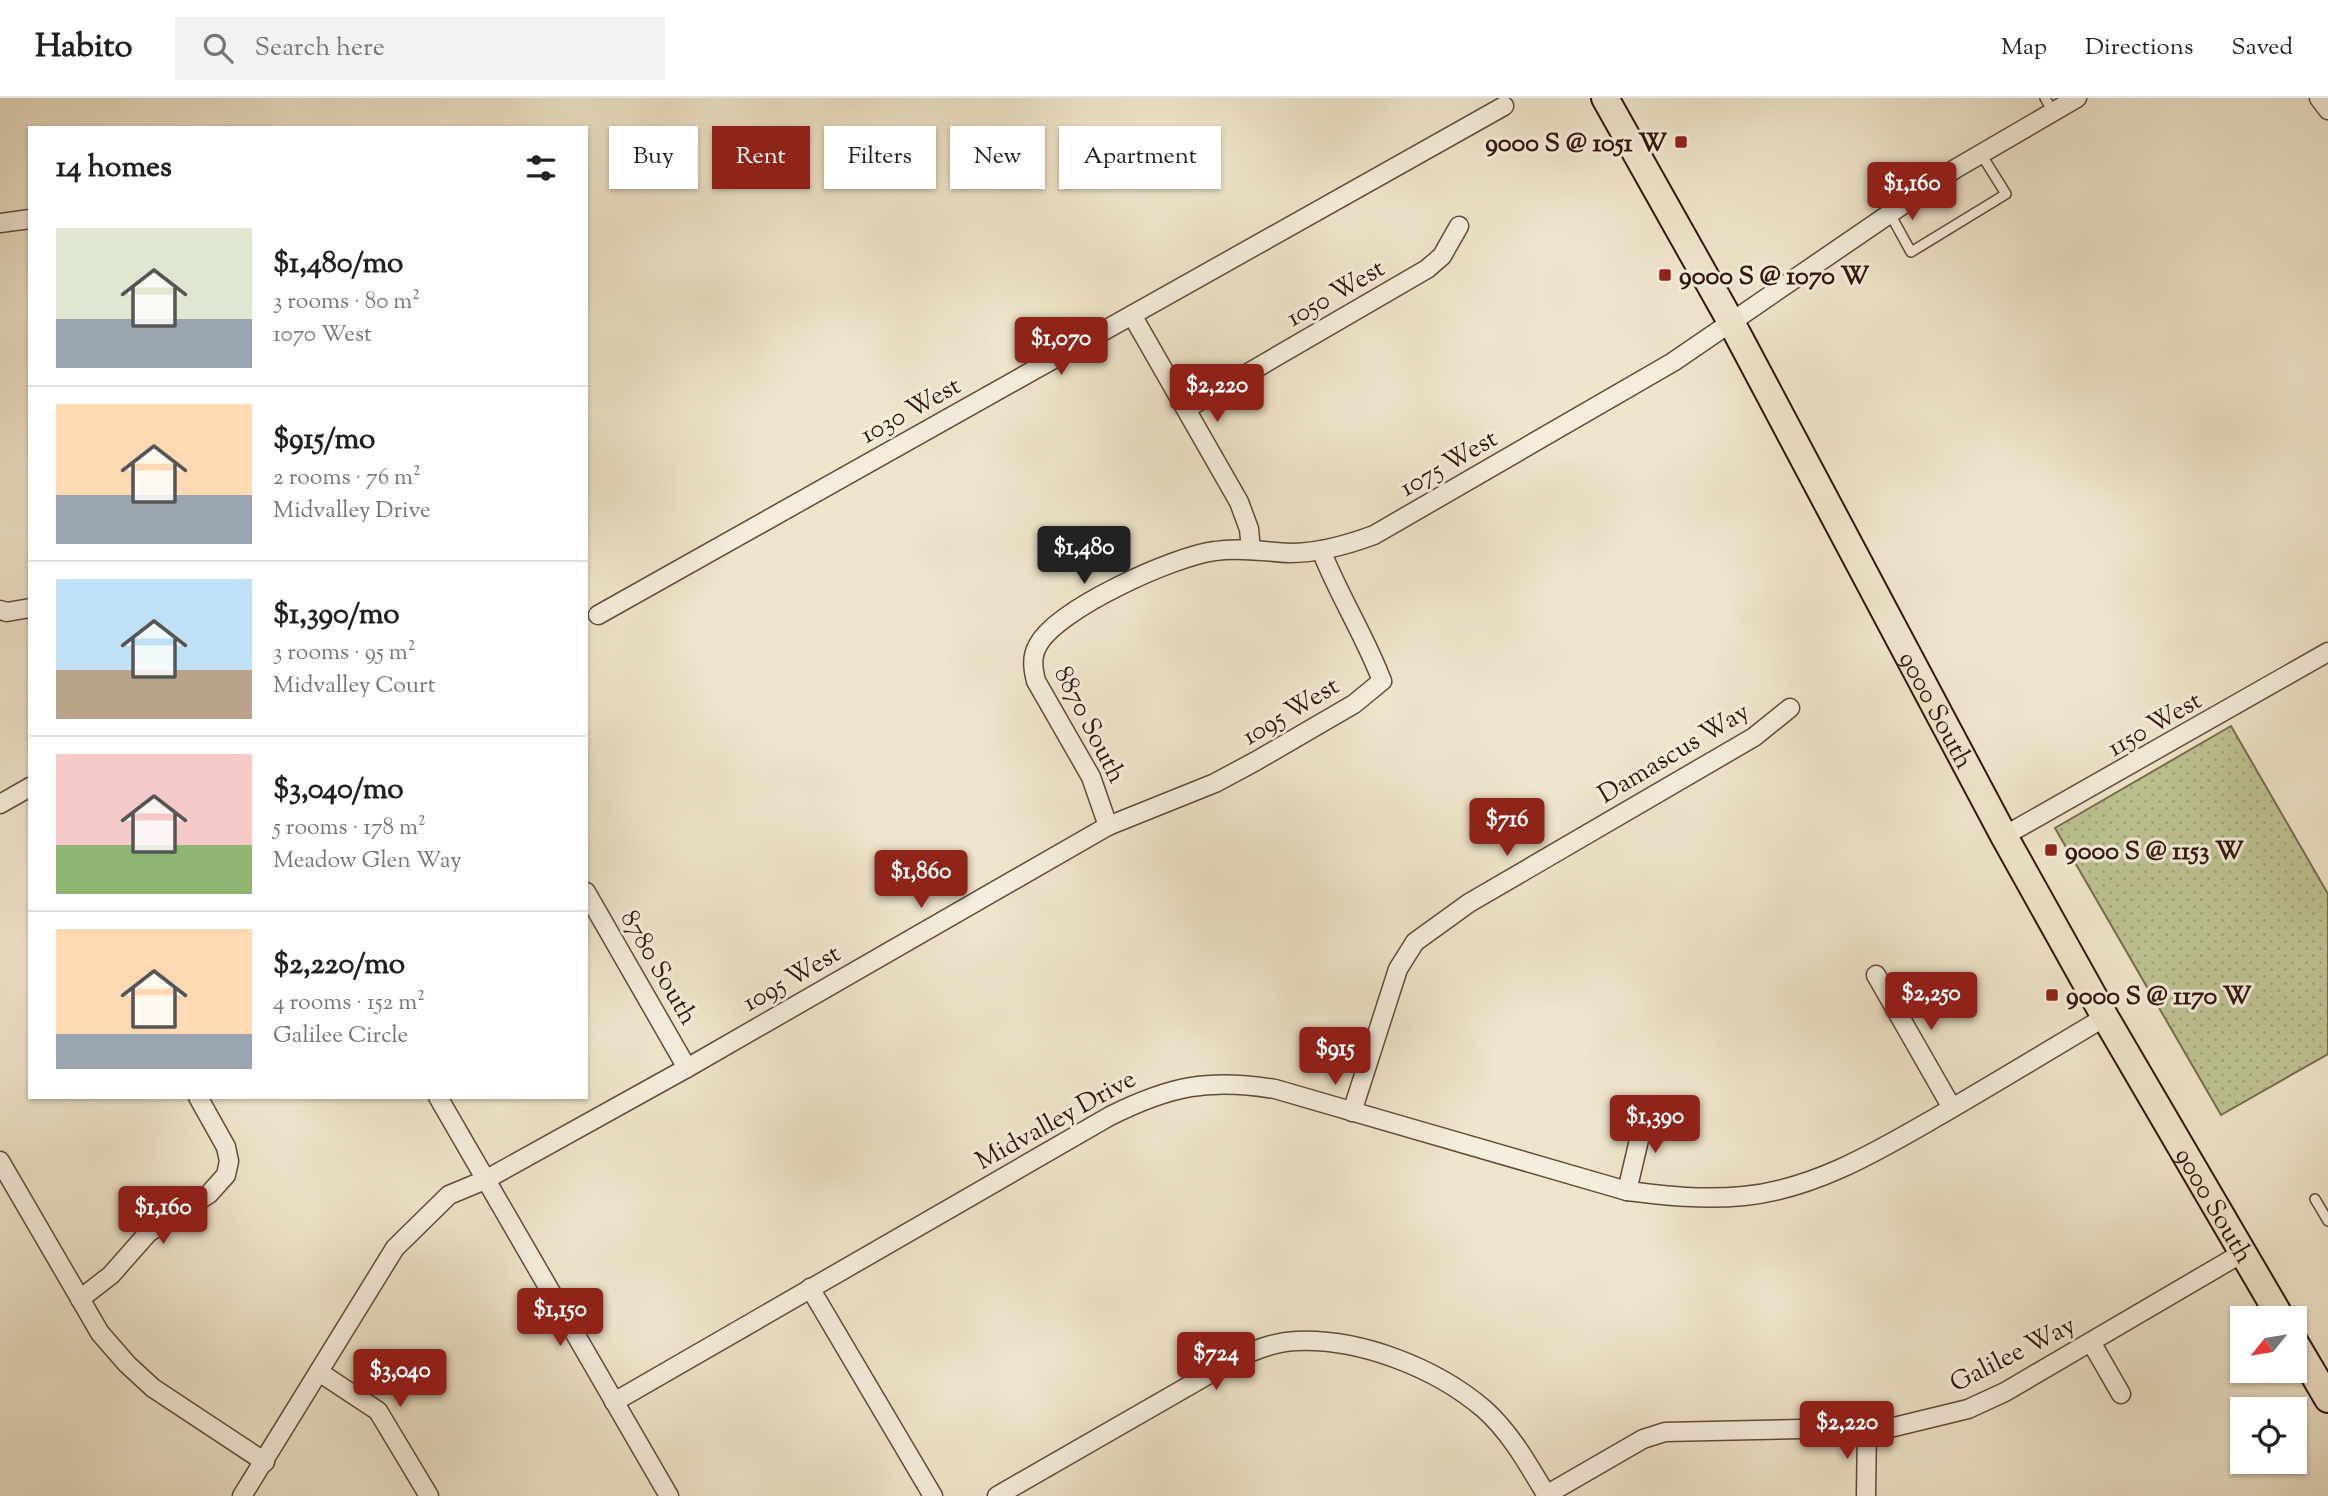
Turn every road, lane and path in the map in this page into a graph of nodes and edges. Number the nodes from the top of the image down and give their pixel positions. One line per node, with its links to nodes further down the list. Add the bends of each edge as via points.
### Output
1 (1605, 98): 13 (main road, 9000 South)
2 (2077, 98): 4 (street, 1075 West)
3 (2319, 98): 6 (street)
4 (2049, 105): 7 (street, 1075 West)
5 (1504, 106): 12 (street, 1030 West)
6 (2328, 110)
7 (1981, 153): 8 (street, 1075 West); 8 (lane, via 2006,194 1911,252)
8 (1890, 214): 13 (street, 1075 West)
9 (28, 219): 10 (street)
10 (0, 223)
11 (1459, 226): 14 (street, 1050 West, via 1427,269)
12 (1132, 315): 14 (street); 19 (street, 1030 West)
13 (1731, 322): 16 (street, 1075 West, via 1673,362 1385,528); 26 (main road, 9000 South)
14 (1186, 410): 15 (street, via 1239,502 1250,529)
15 (1251, 550): 16 (street, 1075 West); 20 (street, 1075 West, via 1217,550 1164,564 1066,618)
16 (1321, 550): 25 (street, 1095 West, via 1382,681 1354,704 1215,783)
17 (28, 607): 18 (street)
18 (0, 610)
19 (598, 615)
20 (1037, 646): 25 (street, 8870 South, via 1032,665 1036,681 1091,776)
21 (2328, 652): 26 (street, 1150 West)
22 (1790, 708): 35 (street, Damascus Way, via 1754,737 1469,903 1415,942 1398,969)
23 (28, 788): 24 (street)
24 (0, 804)
25 (1108, 826): 30 (street, 1095 West)
26 (2004, 836): 29 (main road, 9000 South)
27 (588, 895): 30 (street, 8780 South)
28 (1876, 975): 33 (street)
29 (2105, 1017): 33 (street, Midvalley Drive); 41 (main road, 9000 South)
30 (687, 1068): 37 (street, 1095 West)
31 (199, 1099): 43 (street, via 226,1147 226,1175 209,1194 148,1233 111,1275)
32 (439, 1099): 37 (street)
33 (1952, 1108): 38 (street, Midvalley Drive, via 1840,1169 1796,1185 1746,1195 1686,1198)
34 (1646, 1110): 38 (street)
35 (1352, 1112): 38 (street, Midvalley Drive); 42 (street, Midvalley Drive, via 1236,1082 1195,1084 1151,1095)
36 (0, 1161): 43 (street)
37 (485, 1181): 47 (street, 1095 West, via 449,1195 395,1248); 50 (street)
38 (1627, 1191)
39 (2315, 1199): 40 (lane)
40 (2328, 1221)
41 (2244, 1252): 44 (main road, 9000 South); 45 (street, Galilee Way)
42 (810, 1288): 50 (street, Midvalley Drive); 56 (street)
43 (80, 1299): 52 (street, via 100,1334 153,1388)
44 (2274, 1306)
45 (2091, 1342): 49 (street); 51 (street, Galilee Way, via 1968,1409 1894,1427)
46 (2307, 1360): 48 (main road)
47 (320, 1372): 52 (street, 1095 West); 54 (street, via 378,1411)
48 (2325, 1387)
49 (2121, 1394)
50 (614, 1402): 55 (street)
51 (1867, 1427): 58 (street, Galilee Way, via 1665,1432 1643,1439); 59 (street)
52 (265, 1462): 53 (street, 1095 West)
53 (242, 1496)
54 (429, 1496)
55 (669, 1496)
56 (933, 1496)
57 (997, 1496): 58 (street, via 1239,1357 1295,1341 1369,1351 1451,1383 1486,1411 1520,1451)
58 (1546, 1496)
59 (1866, 1496)

